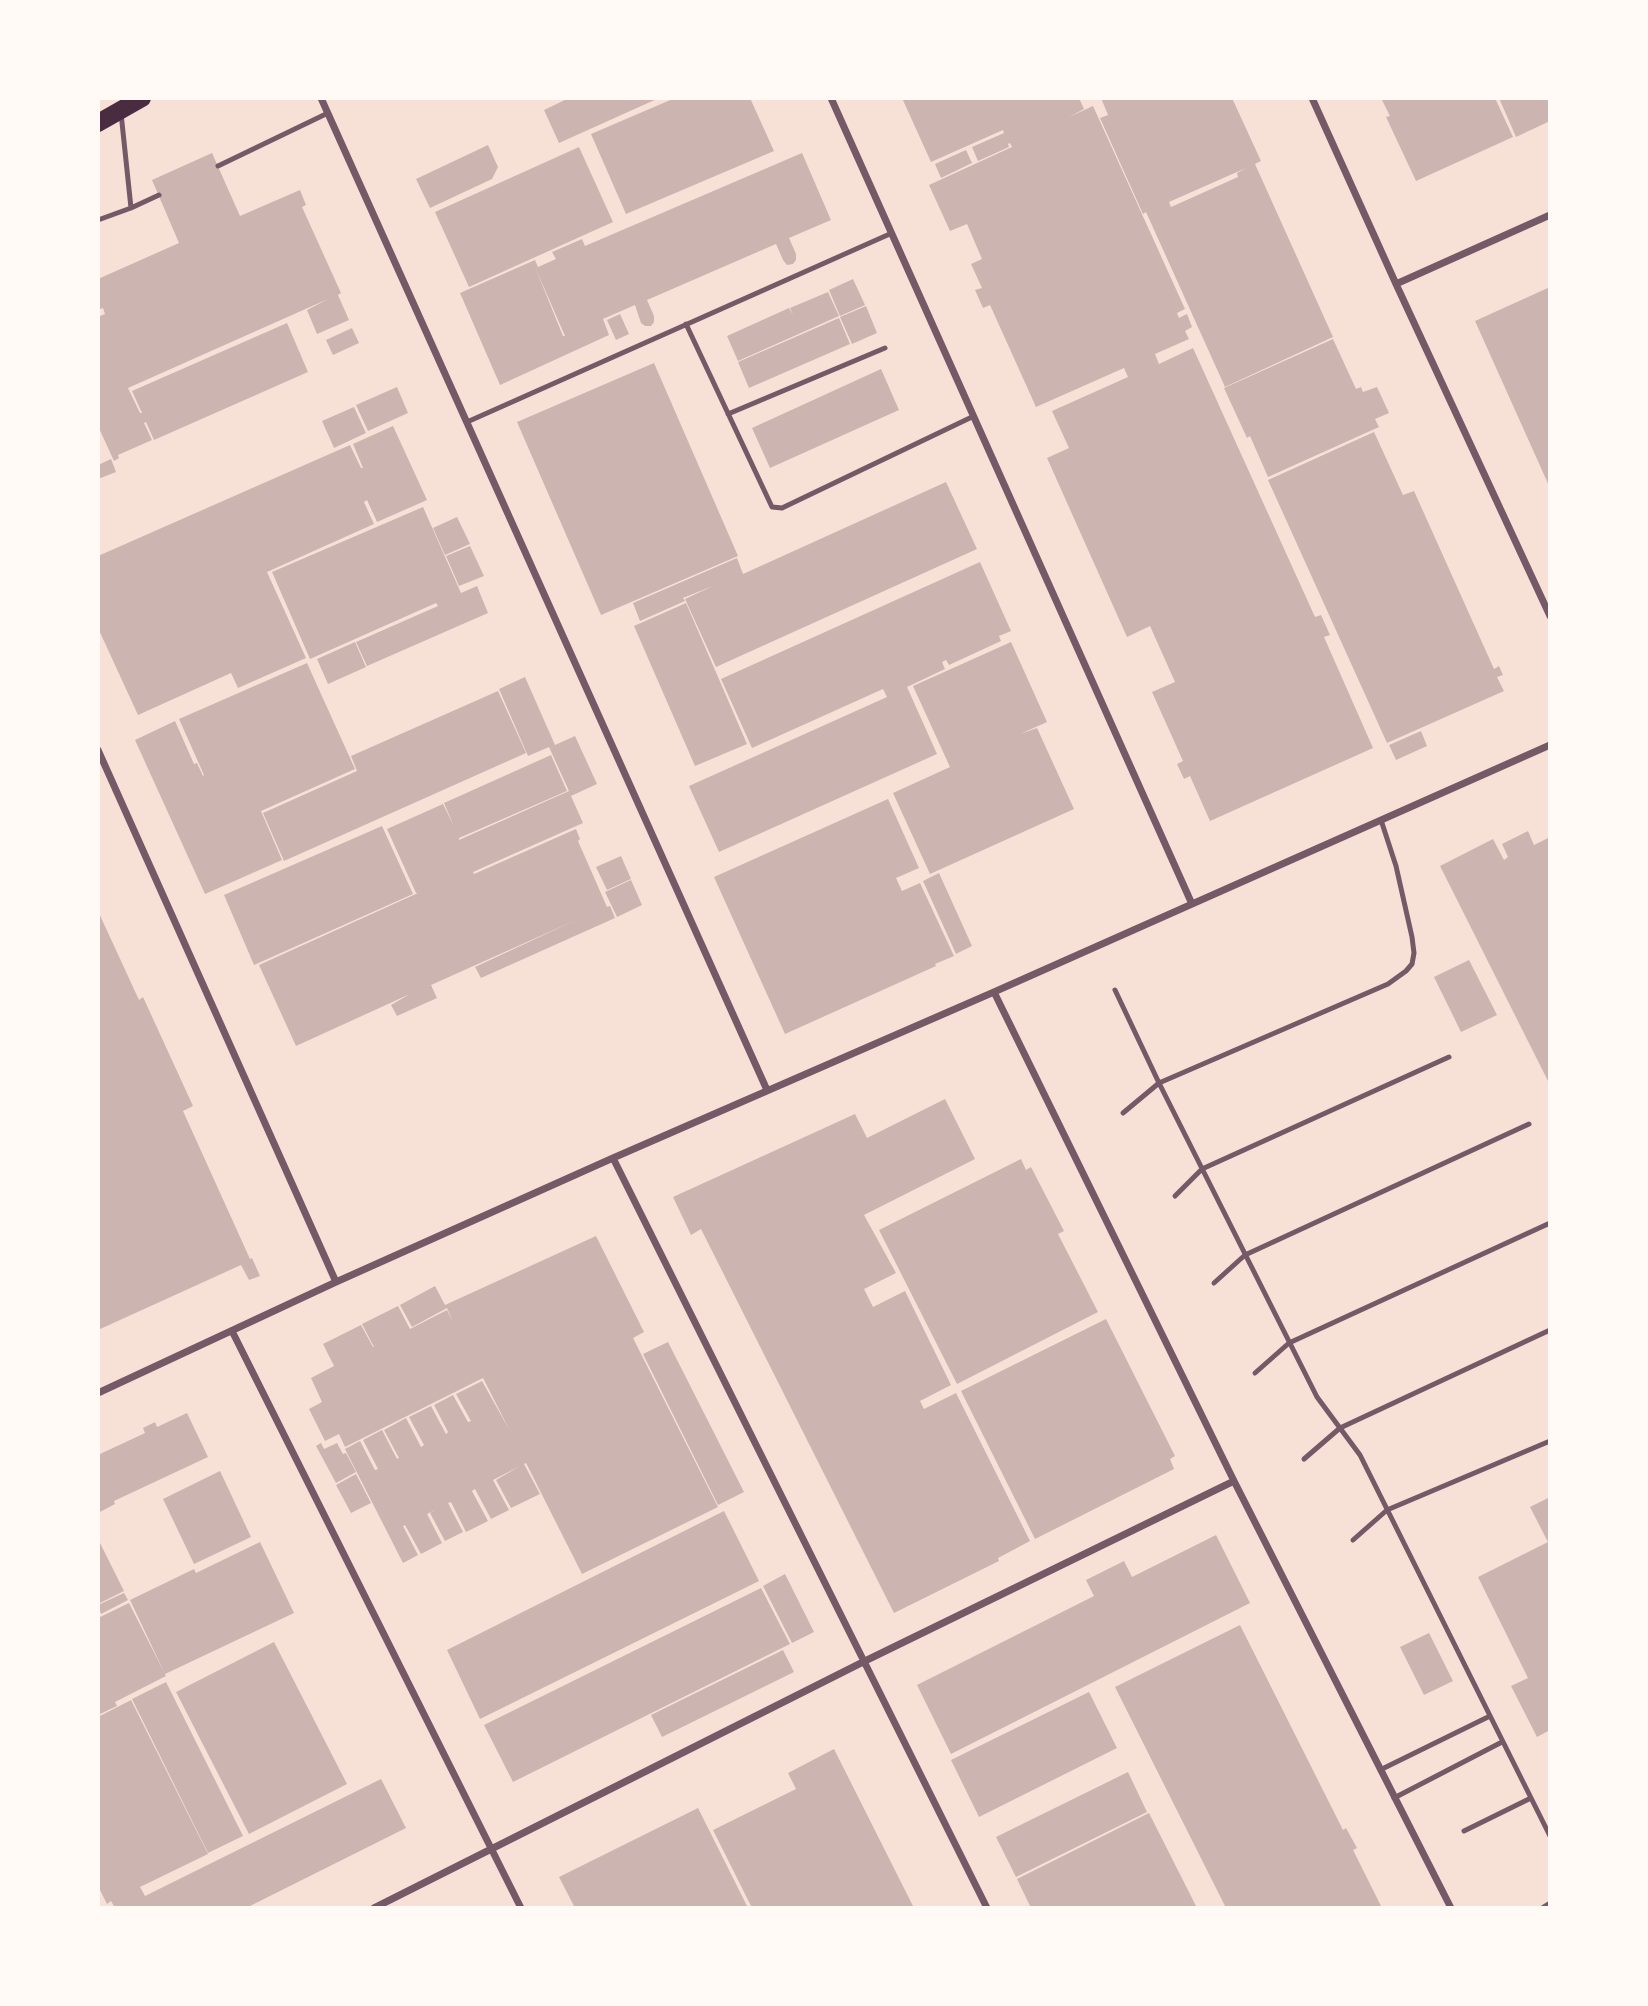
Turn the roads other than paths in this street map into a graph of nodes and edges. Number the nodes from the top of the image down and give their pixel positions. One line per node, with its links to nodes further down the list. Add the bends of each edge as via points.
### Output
1 (142, 98): 5 (main road)
2 (321, 98): 6 (street)
3 (831, 98): 13 (street)
4 (1312, 98): 14 (street)
5 (121, 110): 7 (main road); 10 (lane)
6 (328, 113): 8 (lane); 19 (street)
7 (98, 123)
8 (218, 166)
9 (159, 195): 10 (lane)
10 (131, 208): 12 (lane)
11 (1550, 215): 14 (street)
12 (98, 220)
13 (892, 233): 15 (lane); 18 (street)
14 (1396, 284): 20 (street)
15 (686, 324): 17 (lane); 19 (lane)
16 (885, 348): 17 (lane)
17 (728, 414): 18 (lane, via 766,497 772,507 782,508)
18 (974, 416): 24 (street)
19 (467, 422): 29 (street)
20 (1550, 616)
21 (1550, 745): 23 (street)
22 (98, 750): 37 (street)
23 (1381, 820): 24 (street); 28 (lane, via 1412,937 1412,964 1388,984)
24 (1192, 904): 26 (street)
25 (1115, 990): 28 (lane)
26 (994, 992): 29 (street); 47 (street)
27 (1449, 1058): 33 (lane)
28 (1159, 1083): 30 (lane); 33 (lane)
29 (767, 1090): 32 (street)
30 (1123, 1113)
31 (1529, 1125): 36 (lane)
32 (613, 1158): 37 (street); 50 (street)
33 (1202, 1169): 34 (lane); 36 (lane)
34 (1175, 1196)
35 (1550, 1223): 41 (lane)
36 (1245, 1255): 38 (lane); 41 (lane)
37 (336, 1282): 40 (street)
38 (1214, 1283)
39 (1550, 1330): 44 (lane)
40 (232, 1331): 43 (street); 58 (street)
41 (1289, 1343): 42 (lane); 44 (lane, via 1317,1397)
42 (1255, 1373)
43 (98, 1393)
44 (1340, 1428): 46 (lane); 48 (lane, via 1360,1454)
45 (1550, 1441): 48 (lane)
46 (1304, 1459)
47 (1234, 1481): 50 (street); 53 (street)
48 (1387, 1510): 49 (lane); 51 (lane)
49 (1353, 1540)
50 (865, 1661): 58 (street); 62 (street)
51 (1490, 1716): 52 (lane); 53 (lane)
52 (1502, 1742): 54 (lane); 55 (lane)
53 (1379, 1770): 54 (street)
54 (1394, 1798): 63 (street)
55 (1531, 1798): 56 (lane); 57 (lane)
56 (1464, 1831)
57 (1550, 1836)
58 (492, 1850): 60 (street); 61 (street)
59 (1550, 1903): 64 (lane)
60 (374, 1908)
61 (521, 1908)
62 (987, 1908)
63 (1451, 1908)
64 (1542, 1908)

